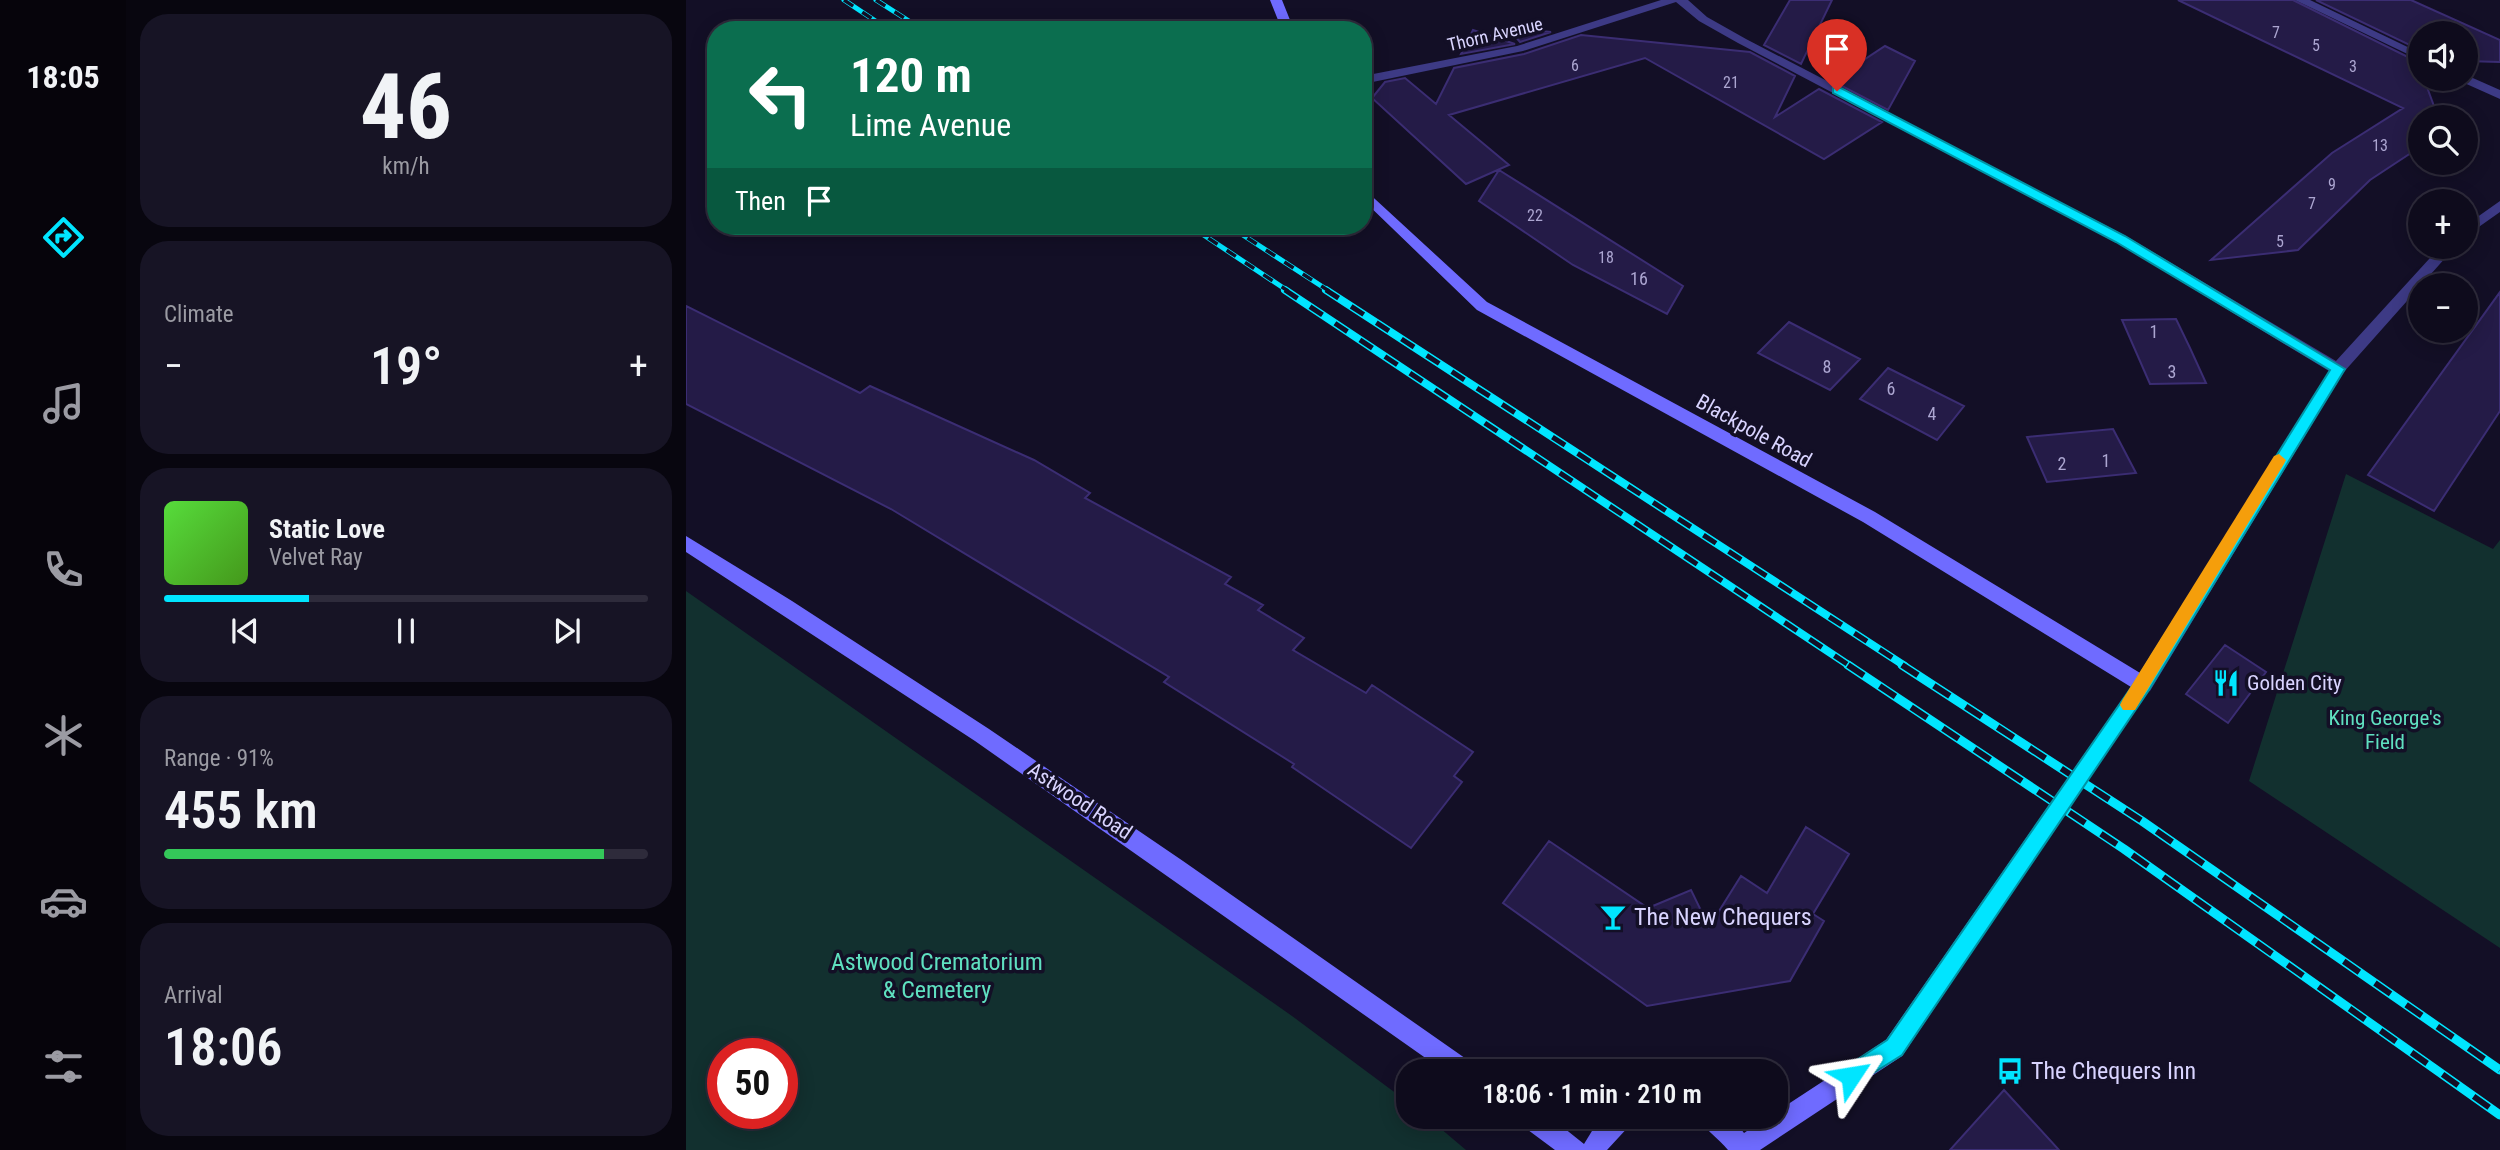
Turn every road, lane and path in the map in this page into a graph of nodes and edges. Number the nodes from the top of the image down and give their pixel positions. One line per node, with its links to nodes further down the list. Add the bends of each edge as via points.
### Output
1 (1276, 0): 5 (main road)
2 (1672, 0): 7 (street, Thorn Avenue, via 1519,49)
3 (1681, 0): 14 (street, via 1742,41 2120,239)
4 (2301, 0): 6 (street)
5 (1284, 21)
6 (2408, 51)
7 (1372, 78)
8 (2478, 85): 9 (street)
9 (2500, 95)
10 (1372, 201): 16 (main road, Blackpole Road, via 1482,306 1870,517)
11 (2500, 205): 12 (street)
12 (2478, 222)
13 (2437, 259): 14 (street)
14 (2338, 369): 16 (street)
15 (686, 543): 17 (main road, Astwood Road, via 1167,859)
16 (2143, 685): 21 (main road, via 1894,1048)
17 (1447, 1059)
18 (1546, 1129): 22 (main road)
19 (1609, 1129): 23 (main road)
20 (1726, 1129): 21 (main road)
21 (1743, 1149)
22 (1575, 1150)
23 (1594, 1150)

